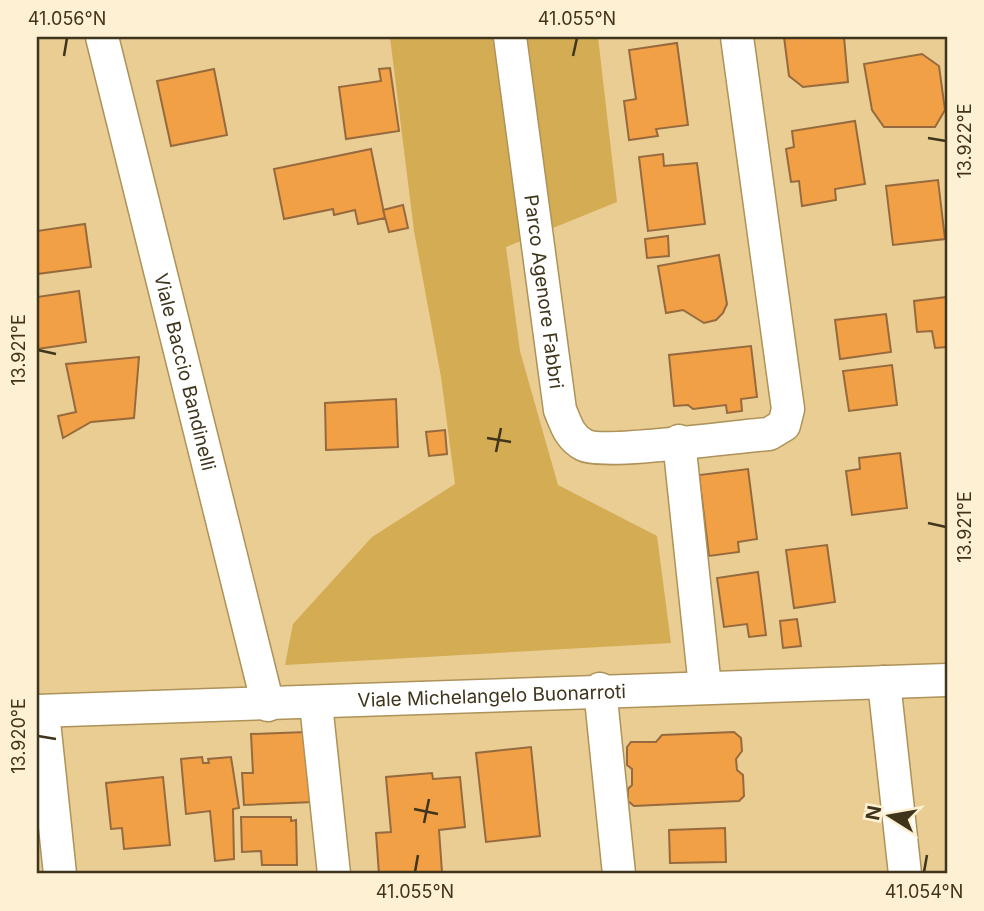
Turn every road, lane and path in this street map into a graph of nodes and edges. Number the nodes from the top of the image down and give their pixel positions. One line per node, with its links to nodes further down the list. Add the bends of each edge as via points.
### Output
1 (102, 37): 10 (street, Viale Baccio Bandinelli)
2 (510, 37): 4 (street, Parco Agenore Fabbri, via 559,410 570,435 586,446)
3 (737, 37): 4 (street, Parco Agenore Fabbri, via 788,409 784,425 769,434)
4 (679, 442): 7 (street)
5 (947, 680): 6 (street, Viale Michelangelo Buonarroti)
6 (884, 682): 7 (street, Viale Michelangelo Buonarroti); 15 (street)
7 (705, 687): 8 (street, Viale Michelangelo Buonarroti)
8 (600, 689): 9 (street, Viale Michelangelo Buonarroti); 14 (street)
9 (316, 704): 10 (street, Viale Michelangelo Buonarroti); 13 (street)
10 (268, 705): 11 (street, Viale Michelangelo Buonarroti)
11 (40, 711): 12 (street)
12 (60, 874)
13 (334, 874)
14 (619, 874)
15 (905, 874)

